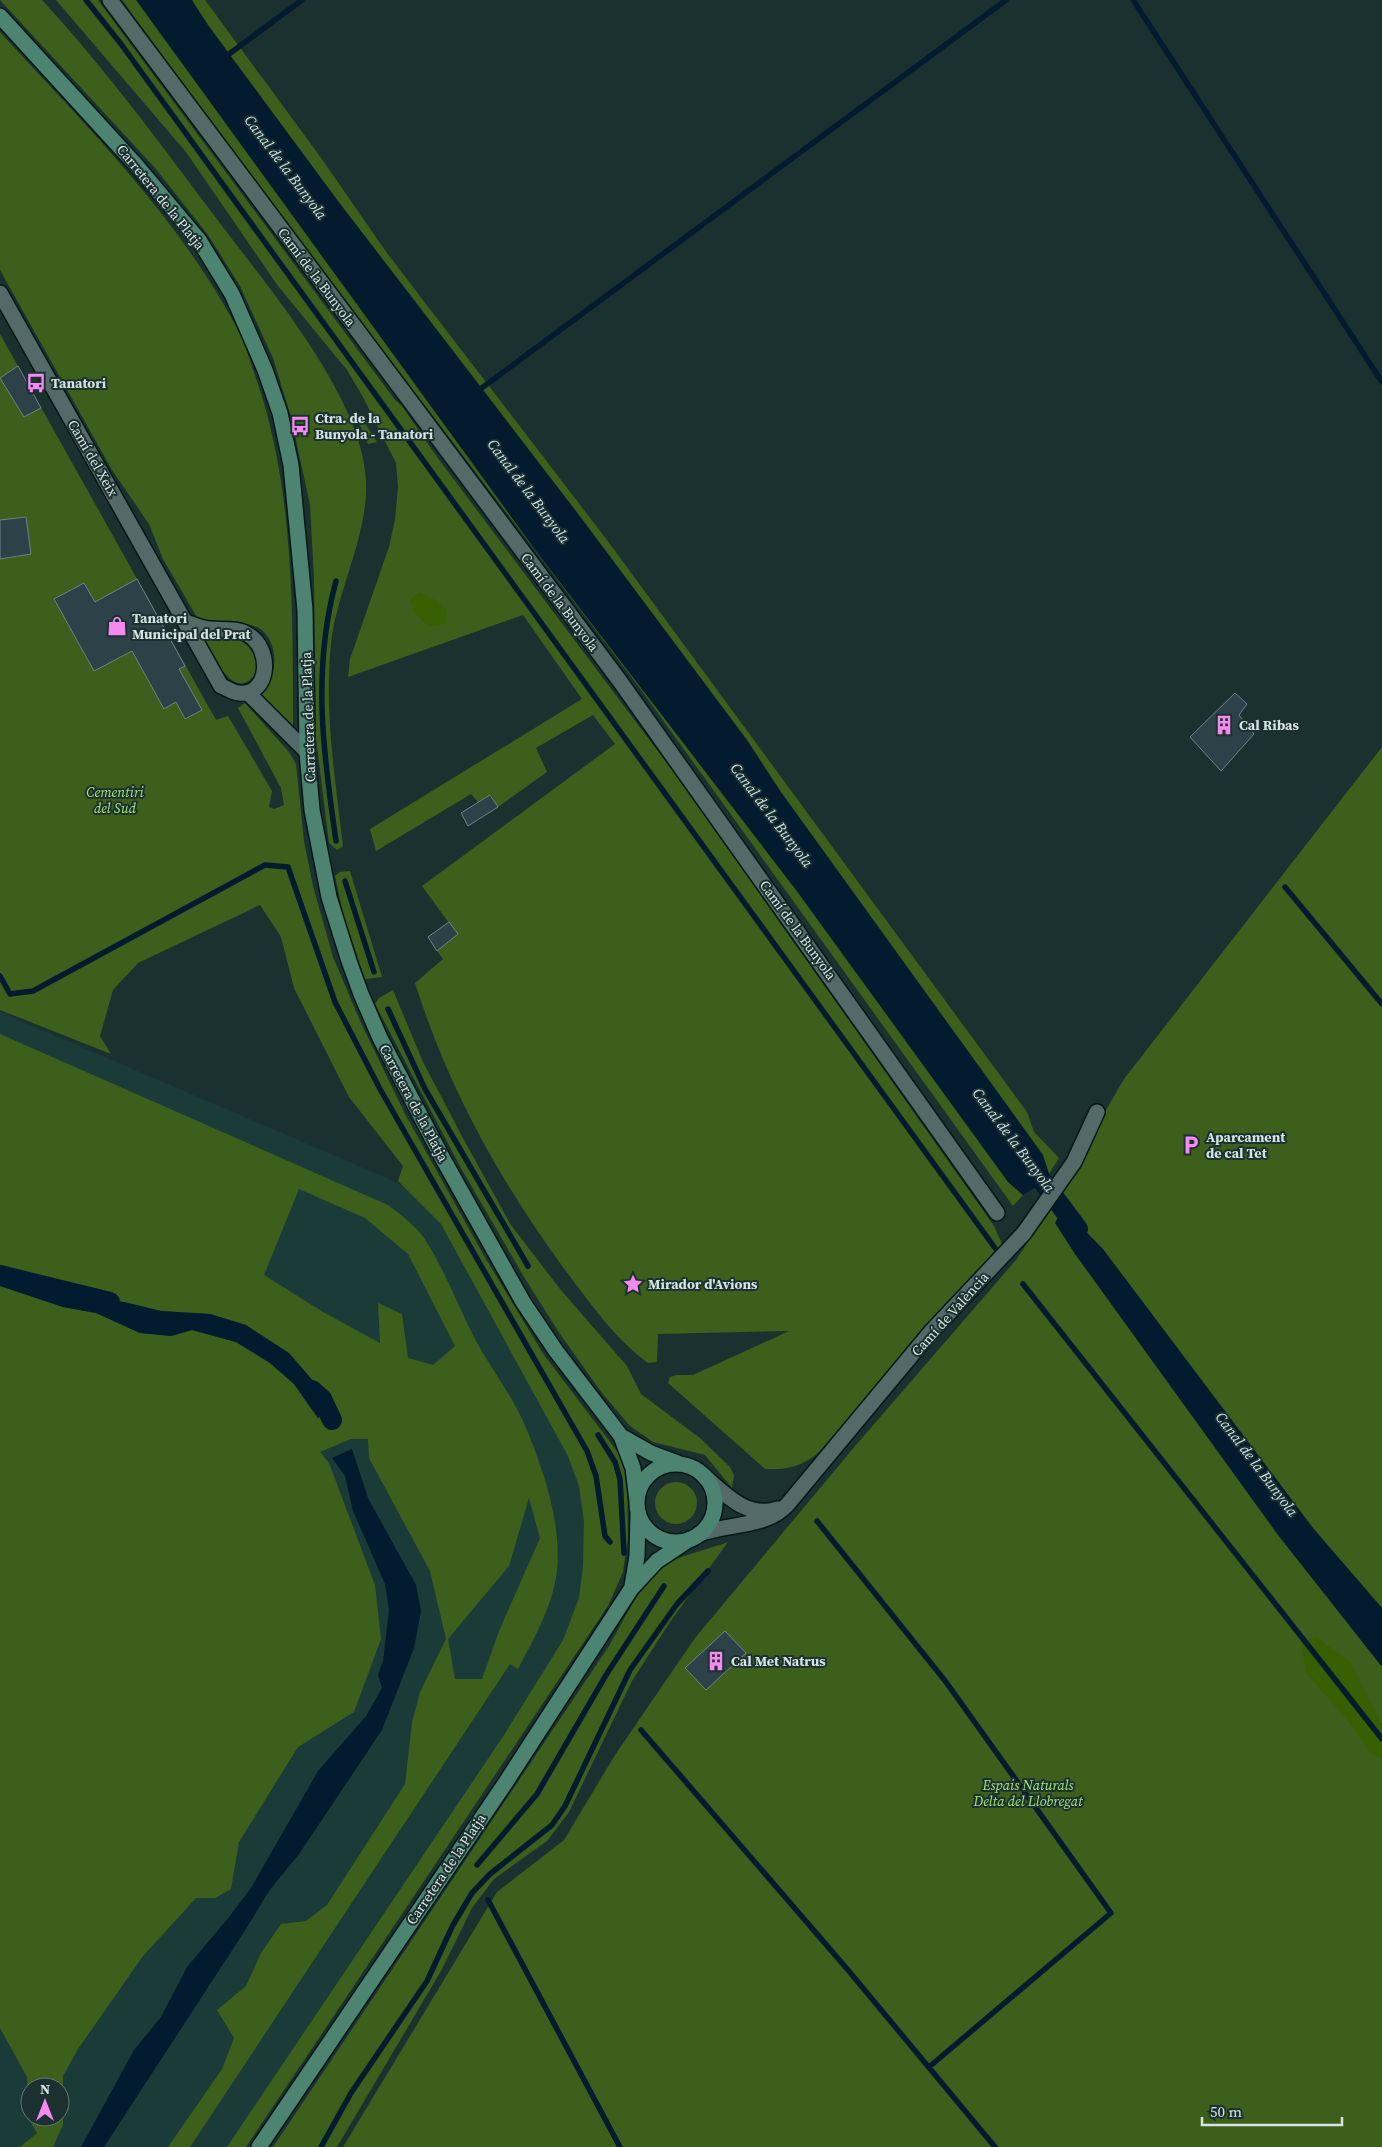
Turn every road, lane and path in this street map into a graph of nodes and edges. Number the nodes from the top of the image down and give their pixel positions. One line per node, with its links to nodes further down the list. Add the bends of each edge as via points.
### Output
1 (110, 0): 8 (street, Camí de la Bunyola, via 619,680)
2 (0, 16): 6 (street, Carretera de la Platja, via 136,165 199,240 232,294 264,370 280,413 294,492 306,610)
3 (0, 293): 4 (street, Camí del Xeix)
4 (186, 622): 5 (street, Camí del Xeix, via 221,686 237,694); 5 (street, via 246,633 256,641 263,650 266,663 257,687)
5 (248, 693): 6 (street)
6 (307, 752): 9 (street, Carretera de la Platja, via 312,810 329,897 360,994 380,1038 523,1302)
7 (1097, 1112): 12 (street, Camí de València, via 1069,1170 1030,1225 930,1334)
8 (997, 1213)
9 (621, 1436): 10 (street, Carretera de la Platja, via 651,1453); 13 (street, Carretera de la Platja, via 633,1468)
10 (685, 1465): 11 (street); 13 (street, via 673,1464 652,1472 639,1490)
11 (704, 1476): 12 (street, via 746,1509 760,1512); 14 (street, via 711,1486 715,1506 707,1526)
12 (787, 1505): 14 (street, Camí de València, via 778,1514 761,1521 731,1525)
13 (638, 1507): 14 (street, via 649,1532 658,1538 680,1542); 15 (street, Carretera de la Platja, via 636,1563)
14 (695, 1537): 15 (street, Carretera de la Platja, via 657,1561)
15 (631, 1590): 16 (street, Carretera de la Platja, via 506,1782)
16 (259, 2147)

